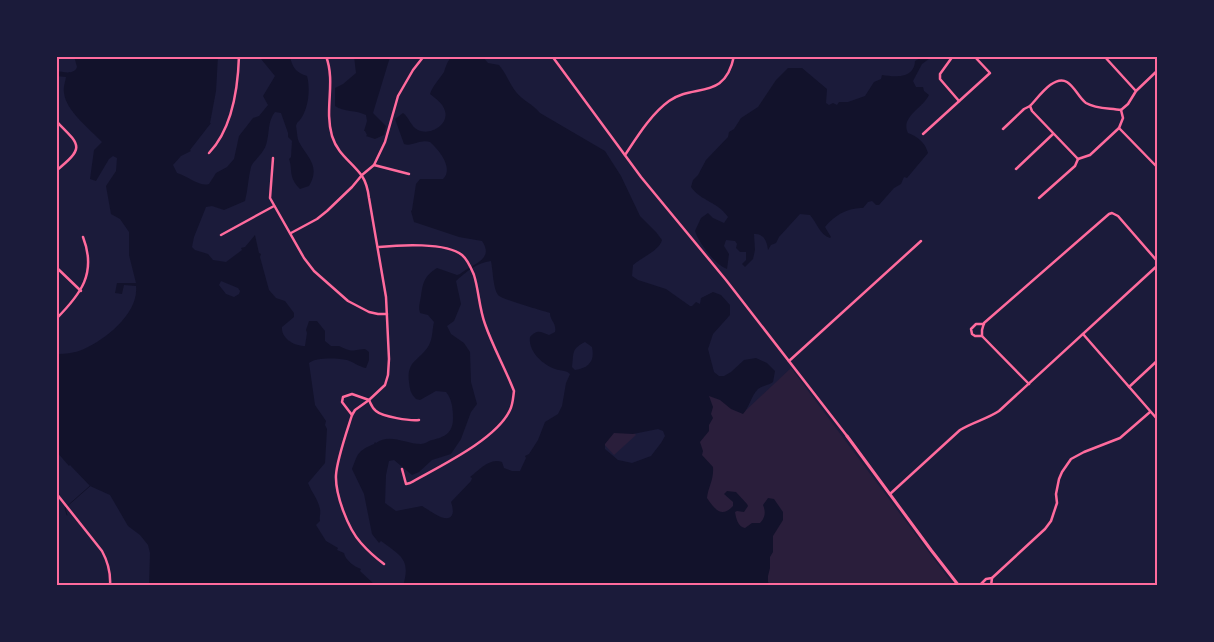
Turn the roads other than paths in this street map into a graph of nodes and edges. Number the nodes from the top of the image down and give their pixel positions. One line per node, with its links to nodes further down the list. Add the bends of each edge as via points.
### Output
1 (239, 56): 19 (street, via 235,97 223,131)
2 (326, 56): 28 (street, via 330,75 328,111 331,134 345,160)
3 (424, 56): 23 (street, via 398,96 385,142)
4 (552, 56): 20 (street)
5 (734, 56): 20 (street, via 729,72 716,85 667,102)
6 (953, 56): 11 (street, via 940,79)
7 (974, 56): 11 (street, via 990,73)
8 (1104, 56): 10 (street)
9 (1158, 70): 10 (street)
10 (1136, 90): 13 (street)
11 (959, 101): 17 (street)
12 (1030, 106): 13 (street, via 1054,82 1061,80 1068,82 1086,102 1096,107); 16 (street); 18 (street)
13 (1121, 110): 15 (street, via 1123,118)
14 (56, 121): 26 (street, via 77,146 72,157)
15 (1119, 128): 22 (street, via 1090,155); 24 (street)
16 (1003, 129)
17 (923, 134)
18 (1054, 134): 22 (street); 25 (street)
19 (209, 153)
20 (625, 155): 45 (street)
21 (273, 158): 30 (street, via 270,198)
22 (1078, 159): 29 (street, via 1075,166)
23 (374, 165): 27 (street); 28 (street)
24 (1158, 168)
25 (1016, 169)
26 (56, 171)
27 (409, 174)
28 (362, 175): 31 (street, via 327,211); 35 (street)
29 (1039, 198)
30 (274, 206): 31 (street); 32 (street)
31 (291, 233): 39 (street, via 314,271 338,293 360,309)
32 (221, 235)
33 (83, 237): 38 (street, via 88,262)
34 (921, 241): 45 (street)
35 (378, 247): 39 (street); 54 (street, via 445,248 462,255 477,286 484,323 514,391 510,410 497,429 482,440 410,483 406,484)
36 (1158, 263): 41 (street, via 1118,216 1109,214); 42 (street)
37 (56, 266): 38 (street)
38 (81, 291): 40 (street)
39 (387, 314): 48 (street, via 388,375 384,385)
40 (56, 319)
41 (984, 324): 43 (street); 43 (street, via 976,324 971,329 975,336)
42 (1083, 334): 46 (street); 47 (street)
43 (982, 336): 46 (street)
44 (1158, 360): 47 (street)
45 (789, 361): 53 (street)
46 (1029, 384): 56 (street, via 992,416 960,430)
47 (1129, 387): 49 (street)
48 (369, 400): 50 (street); 50 (street, via 352,394 342,397); 51 (street, via 373,408 382,414)
49 (1150, 412): 52 (street); 60 (street, via 1120,438 1071,459 1059,479 1057,503 1046,529)
50 (352, 415): 59 (street, via 336,474 336,486 355,536)
51 (419, 420)
52 (1158, 420)
53 (847, 436): 56 (street)
54 (402, 470)
55 (56, 493): 57 (street)
56 (890, 494): 62 (street)
57 (60, 498): 58 (street); 61 (street, via 108,561)
58 (56, 503)
59 (384, 564)
60 (992, 578): 63 (street); 64 (street)
61 (110, 586)
62 (959, 586)
63 (979, 586)
64 (991, 586)

